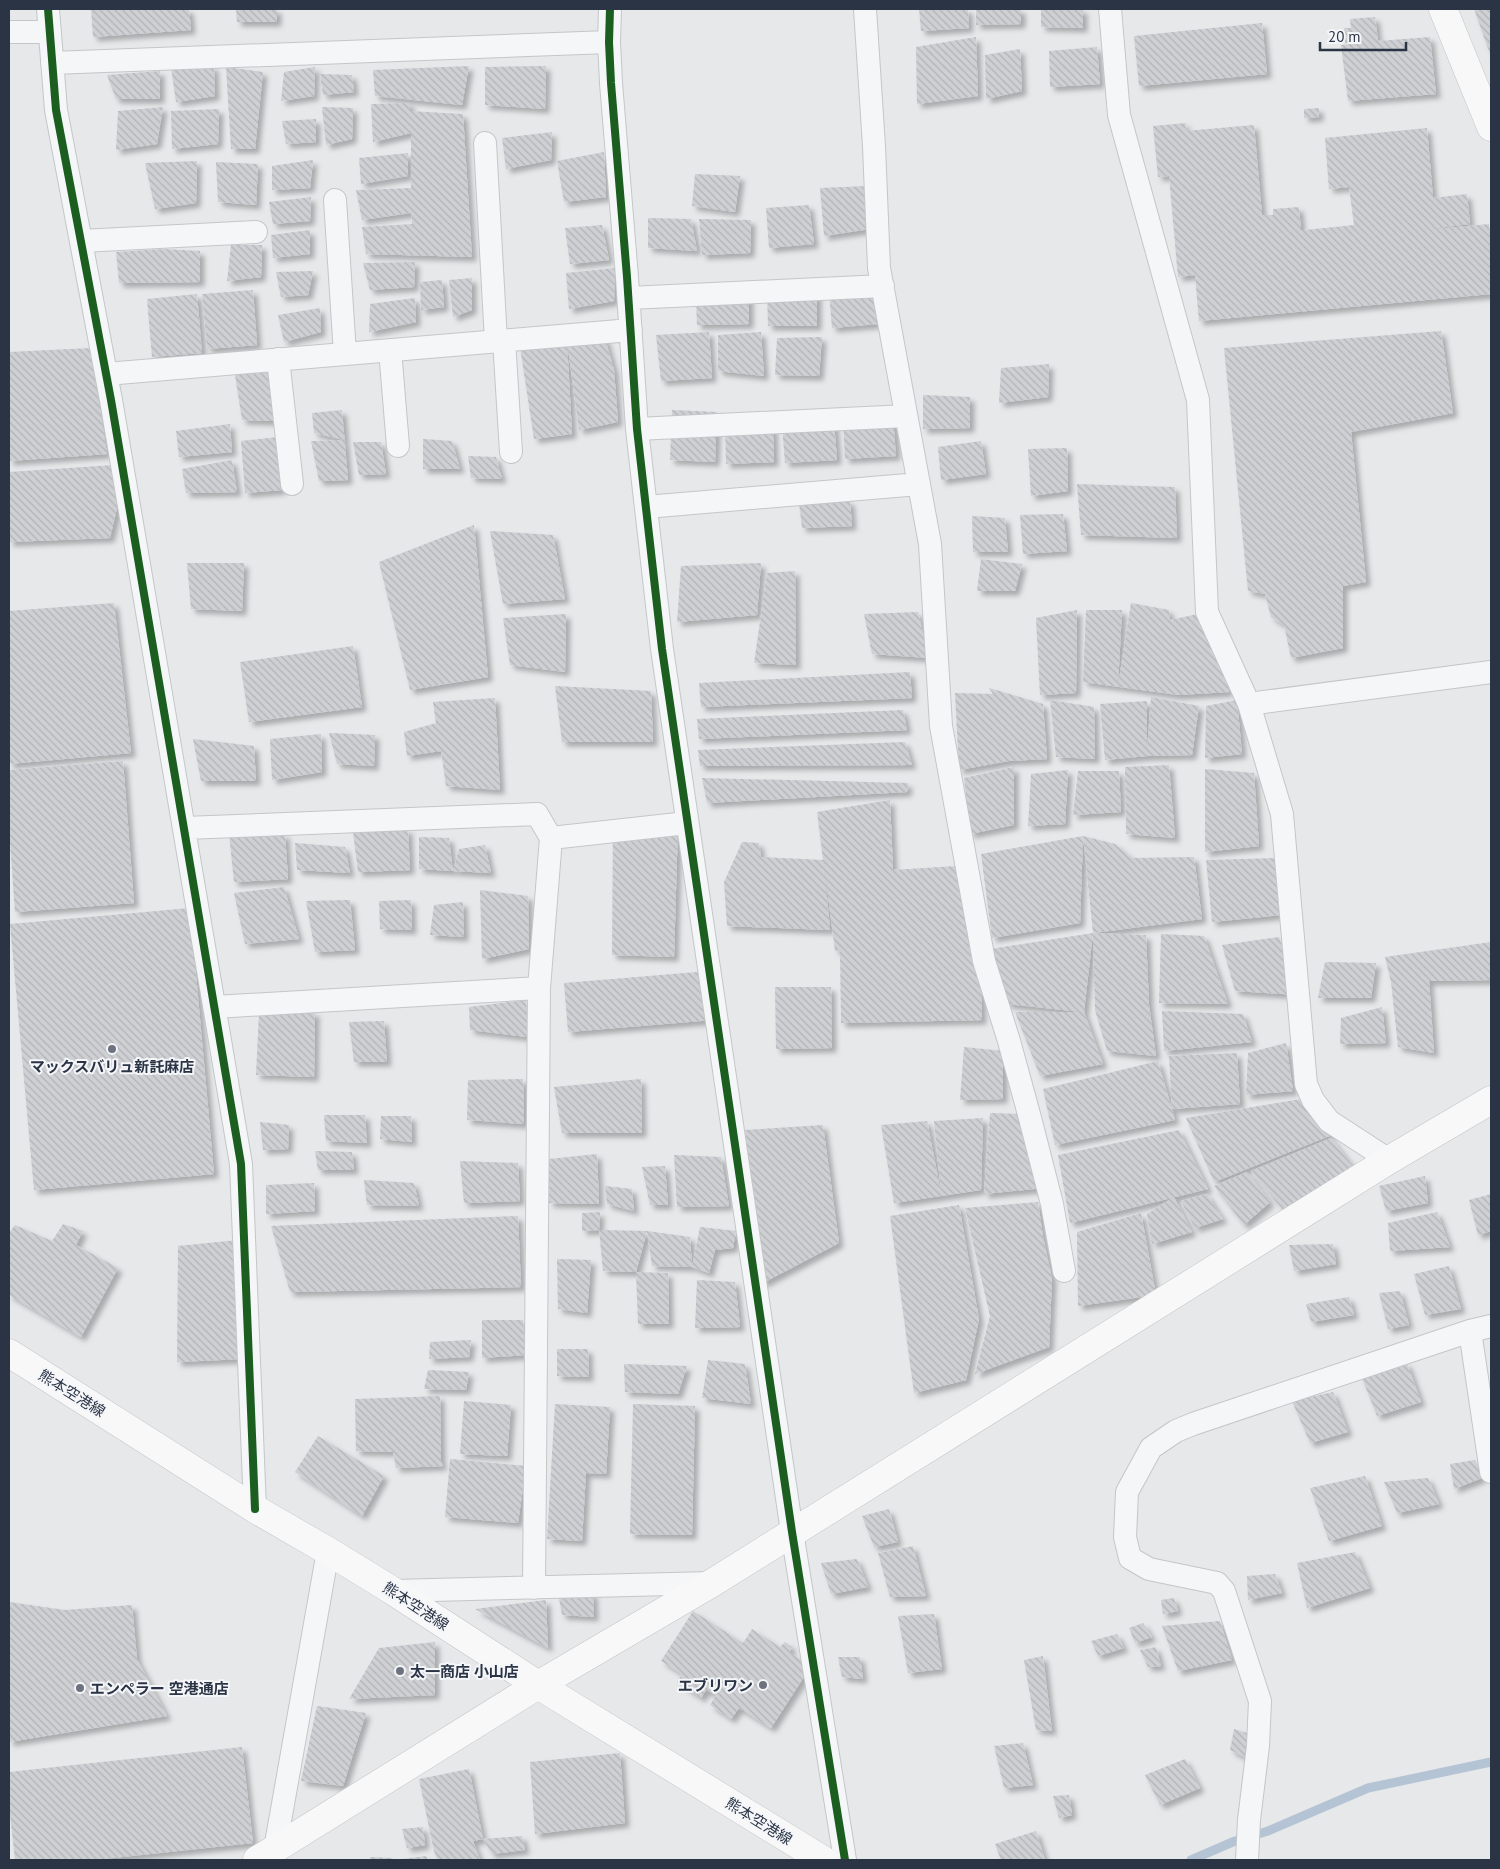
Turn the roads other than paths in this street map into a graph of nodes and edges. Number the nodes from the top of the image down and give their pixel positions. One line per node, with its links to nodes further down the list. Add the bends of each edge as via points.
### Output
1 (48, 9): 7 (street)
2 (610, 9): 8 (street)
3 (865, 9): 15 (street, via 879,268)
4 (1110, 9): 31 (street, via 1119,115 1198,400 1207,612)
5 (1443, 9): 10 (street)
6 (9, 32): 7 (street)
7 (50, 32): 9 (street)
8 (609, 42): 9 (street); 16 (street)
9 (52, 63): 14 (street, via 56,110)
10 (1491, 127)
11 (485, 143): 18 (street)
12 (335, 200): 20 (street)
13 (256, 232): 14 (street)
14 (81, 241): 22 (street)
15 (883, 286): 16 (street); 23 (street)
16 (629, 298): 17 (street)
17 (631, 330): 18 (street); 24 (street)
18 (500, 341): 19 (street); 26 (street)
19 (390, 350): 20 (street); 25 (street)
20 (345, 354): 21 (street)
21 (278, 359): 22 (street); 27 (street)
22 (106, 374): 33 (street)
23 (906, 416): 24 (street); 28 (street)
24 (637, 429): 29 (street)
25 (398, 446)
26 (511, 452)
27 (292, 484)
28 (919, 484): 29 (street); 39 (street, via 930,544 941,726 950,781 984,961 1030,1118 1052,1204)
29 (646, 506): 32 (street)
30 (1491, 672): 31 (street)
31 (1249, 704): 38 (street, via 1282,814 1306,1084 1329,1121)
32 (687, 826): 34 (street, via 678,824); 44 (street)
33 (185, 828): 34 (street, via 537,814); 36 (street)
34 (551, 838): 35 (street)
35 (539, 988): 36 (street); 47 (street)
36 (215, 1007): 43 (street, via 241,1164)
37 (1491, 1100): 38 (street)
38 (1389, 1160): 44 (street)
39 (1064, 1271)
40 (1481, 1329): 42 (street); 51 (street, via 1176,1431 1151,1448 1127,1492 1125,1537 1130,1558 1148,1570 1216,1583 1224,1591 1260,1701)
41 (9, 1352): 43 (street, 熊本空港線)
42 (1491, 1472)
43 (255, 1509): 45 (street, 熊本空港線)
44 (792, 1532): 46 (street); 53 (street)
45 (328, 1551): 48 (street, 熊本空港線); 50 (street)
46 (712, 1583): 47 (street); 49 (street)
47 (534, 1588): 48 (street)
48 (394, 1591): 49 (street, 熊本空港線)
49 (538, 1685): 50 (street); 52 (street, 熊本空港線)
50 (266, 1854)
51 (1247, 1855)
52 (823, 1860)
53 (845, 1860)

